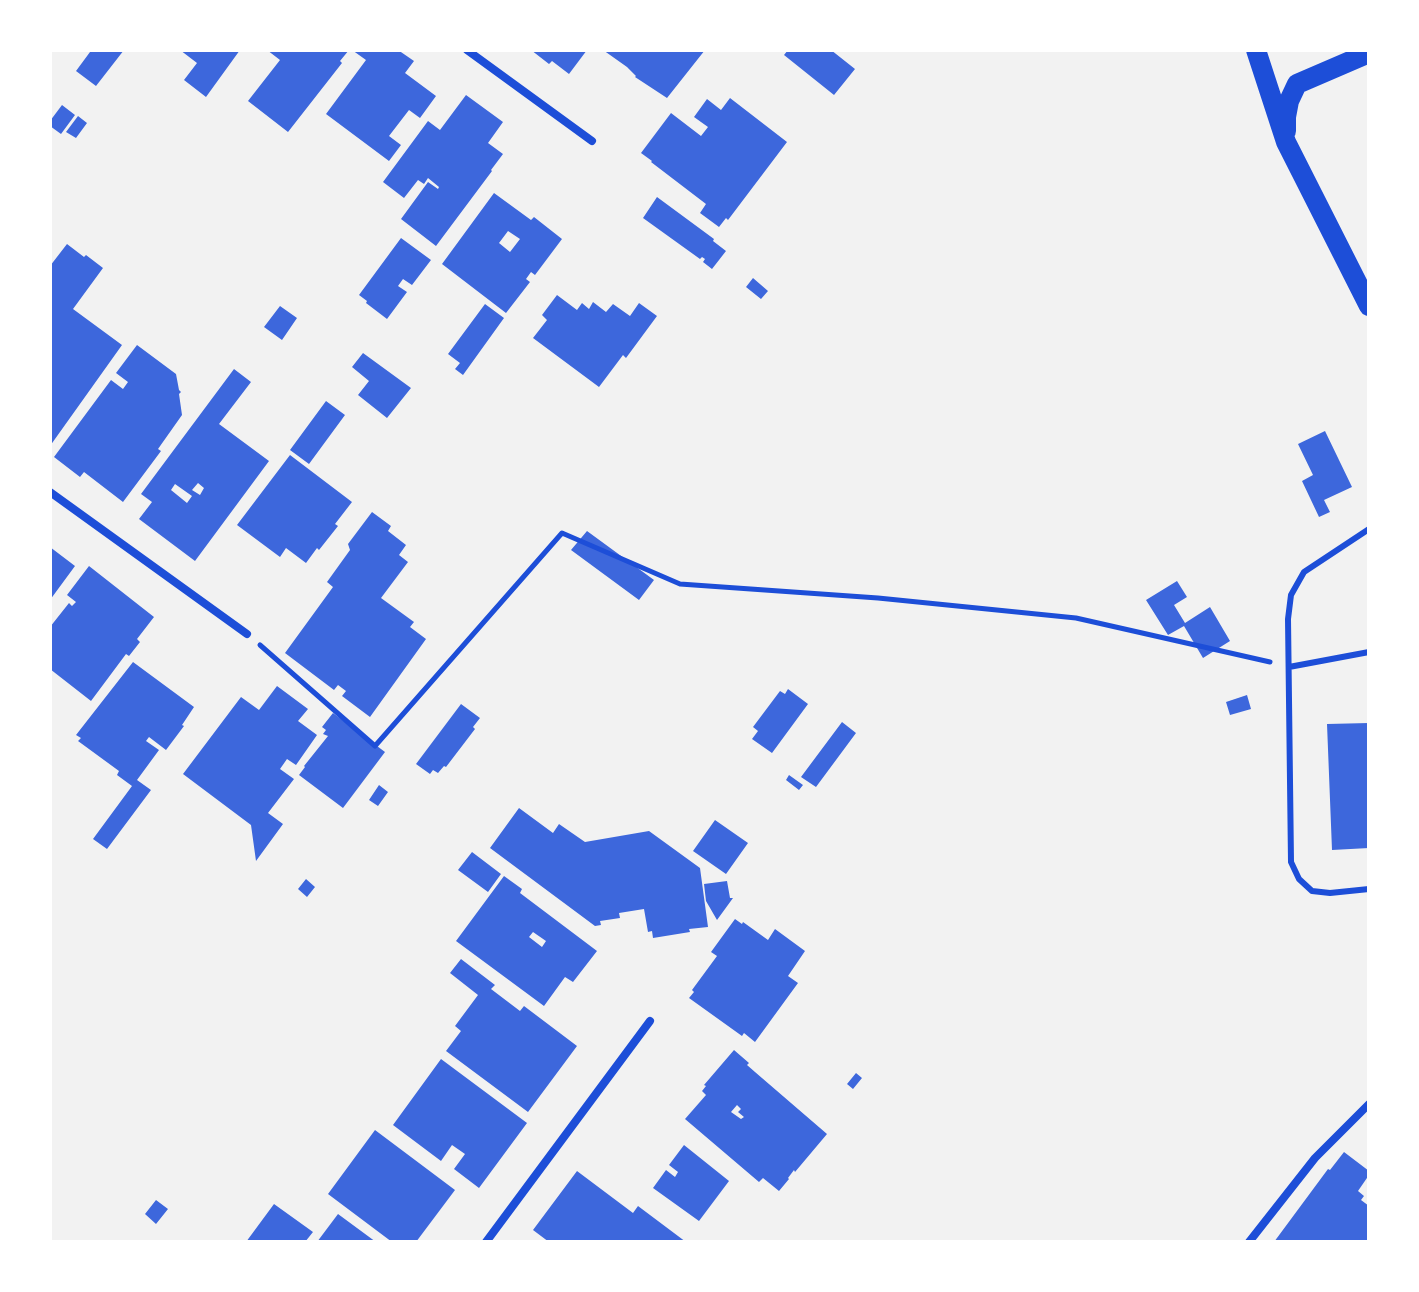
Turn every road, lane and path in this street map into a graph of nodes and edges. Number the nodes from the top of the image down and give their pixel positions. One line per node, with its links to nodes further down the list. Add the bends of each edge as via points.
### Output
1 (467, 50): 4 (street)
2 (1256, 50): 5 (main road)
3 (1369, 53): 5 (main road, via 1297,84 1289,101)
4 (592, 141)
5 (1286, 142): 6 (main road)
6 (1369, 306)
7 (50, 492): 9 (street)
8 (1369, 529): 11 (lane, via 1304,572 1291,595)
9 (247, 634): 11 (path, via 375,746 562,533 680,584 1076,618)
10 (1369, 652): 11 (lane)
11 (1289, 667): 12 (lane, via 1291,862 1312,891)
12 (1369, 889)
13 (650, 1021): 15 (street)
14 (1369, 1104): 16 (street, via 1315,1158)
15 (486, 1242)
16 (1249, 1242)

